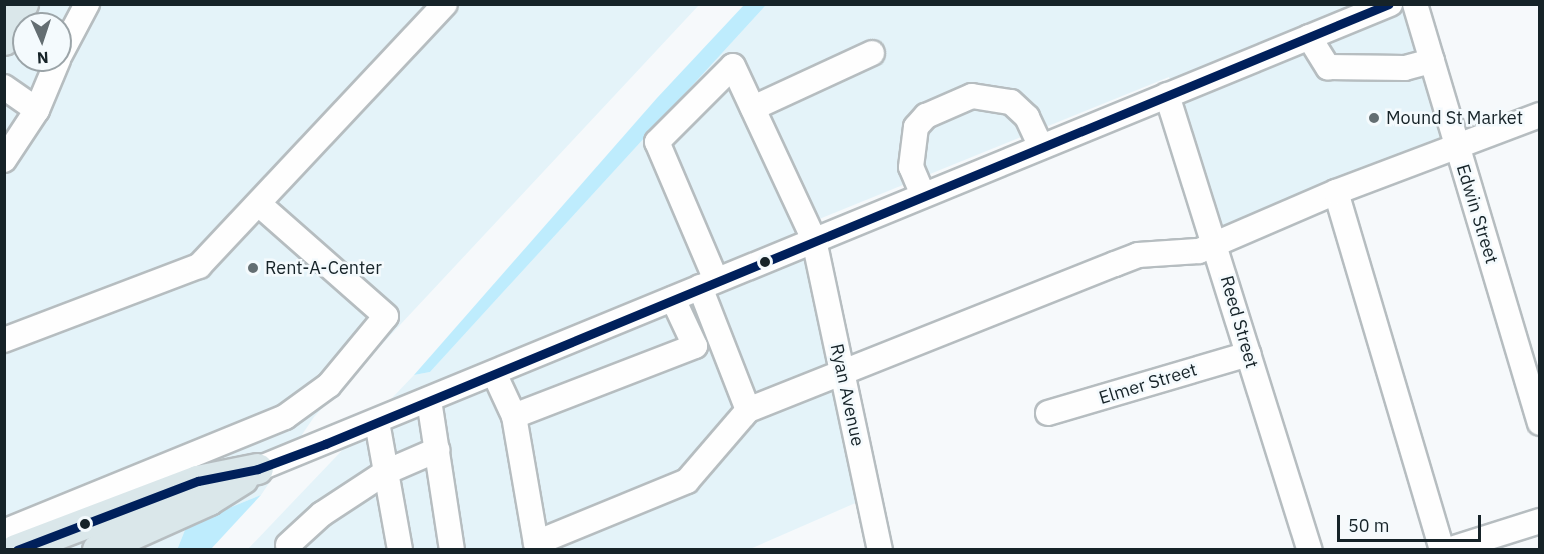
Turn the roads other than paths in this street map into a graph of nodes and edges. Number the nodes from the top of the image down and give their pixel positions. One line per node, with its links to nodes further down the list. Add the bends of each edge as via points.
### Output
1 (23, 4): 8 (main road)
2 (87, 4): 6 (street)
3 (445, 4): 22 (street)
4 (1390, 4): 7 (street)
5 (1415, 4): 10 (street, Edwin Street)
6 (72, 32)
7 (1309, 37): 10 (street, via 1328,67 1405,68); 13 (street)
8 (4, 40)
9 (872, 53): 14 (street)
10 (1432, 62): 17 (street, Edwin Street)
11 (53, 72): 15 (street)
12 (4, 87): 15 (street)
13 (1167, 95): 18 (street); 24 (street, Reed Street)
14 (753, 108): 23 (street, Ryan Avenue); 25 (street, Ryan Avenue, via 733,66 657,142)
15 (37, 110): 19 (street)
16 (1539, 115): 17 (street)
17 (1457, 144): 20 (street); 36 (street, Edwin Street)
18 (1041, 147): 21 (street); 21 (street, via 1027,117 1011,102 972,96 926,116 916,127 911,167)
19 (4, 160)
20 (1336, 192): 24 (street); 49 (street)
21 (923, 195): 23 (street)
22 (260, 205): 27 (street, via 199,266); 41 (street, via 386,316 329,385 285,417)
23 (814, 240): 25 (street); 29 (street, Ryan Avenue)
24 (1216, 243): 28 (street, Reed Street); 29 (street, via 1199,251 1138,255)
25 (708, 284): 26 (street); 32 (street)
26 (673, 298): 30 (street); 34 (street, via 695,346)
27 (4, 339)
28 (1248, 354): 33 (street, Elmer Street); 48 (street, Reed Street)
29 (842, 372): 32 (street); 47 (street, Ryan Avenue)
30 (494, 373): 31 (street); 34 (street)
31 (429, 400): 35 (street); 37 (street)
32 (748, 410): 34 (street, via 687,481 536,543)
33 (1048, 413)
34 (514, 416)
35 (377, 422): 38 (street); 39 (street)
36 (1539, 423)
37 (437, 450): 39 (street); 46 (street)
38 (258, 469): 41 (main road, via 198,481); 42 (main road)
39 (386, 472): 43 (street, via 322,513); 45 (street)
40 (1538, 527): 50 (street)
41 (11, 538)
42 (139, 541): 44 (main road)
43 (288, 545)
44 (98, 549)
45 (400, 549)
46 (452, 549)
47 (880, 549)
48 (1310, 549)
49 (1442, 549)
50 (1448, 549)

